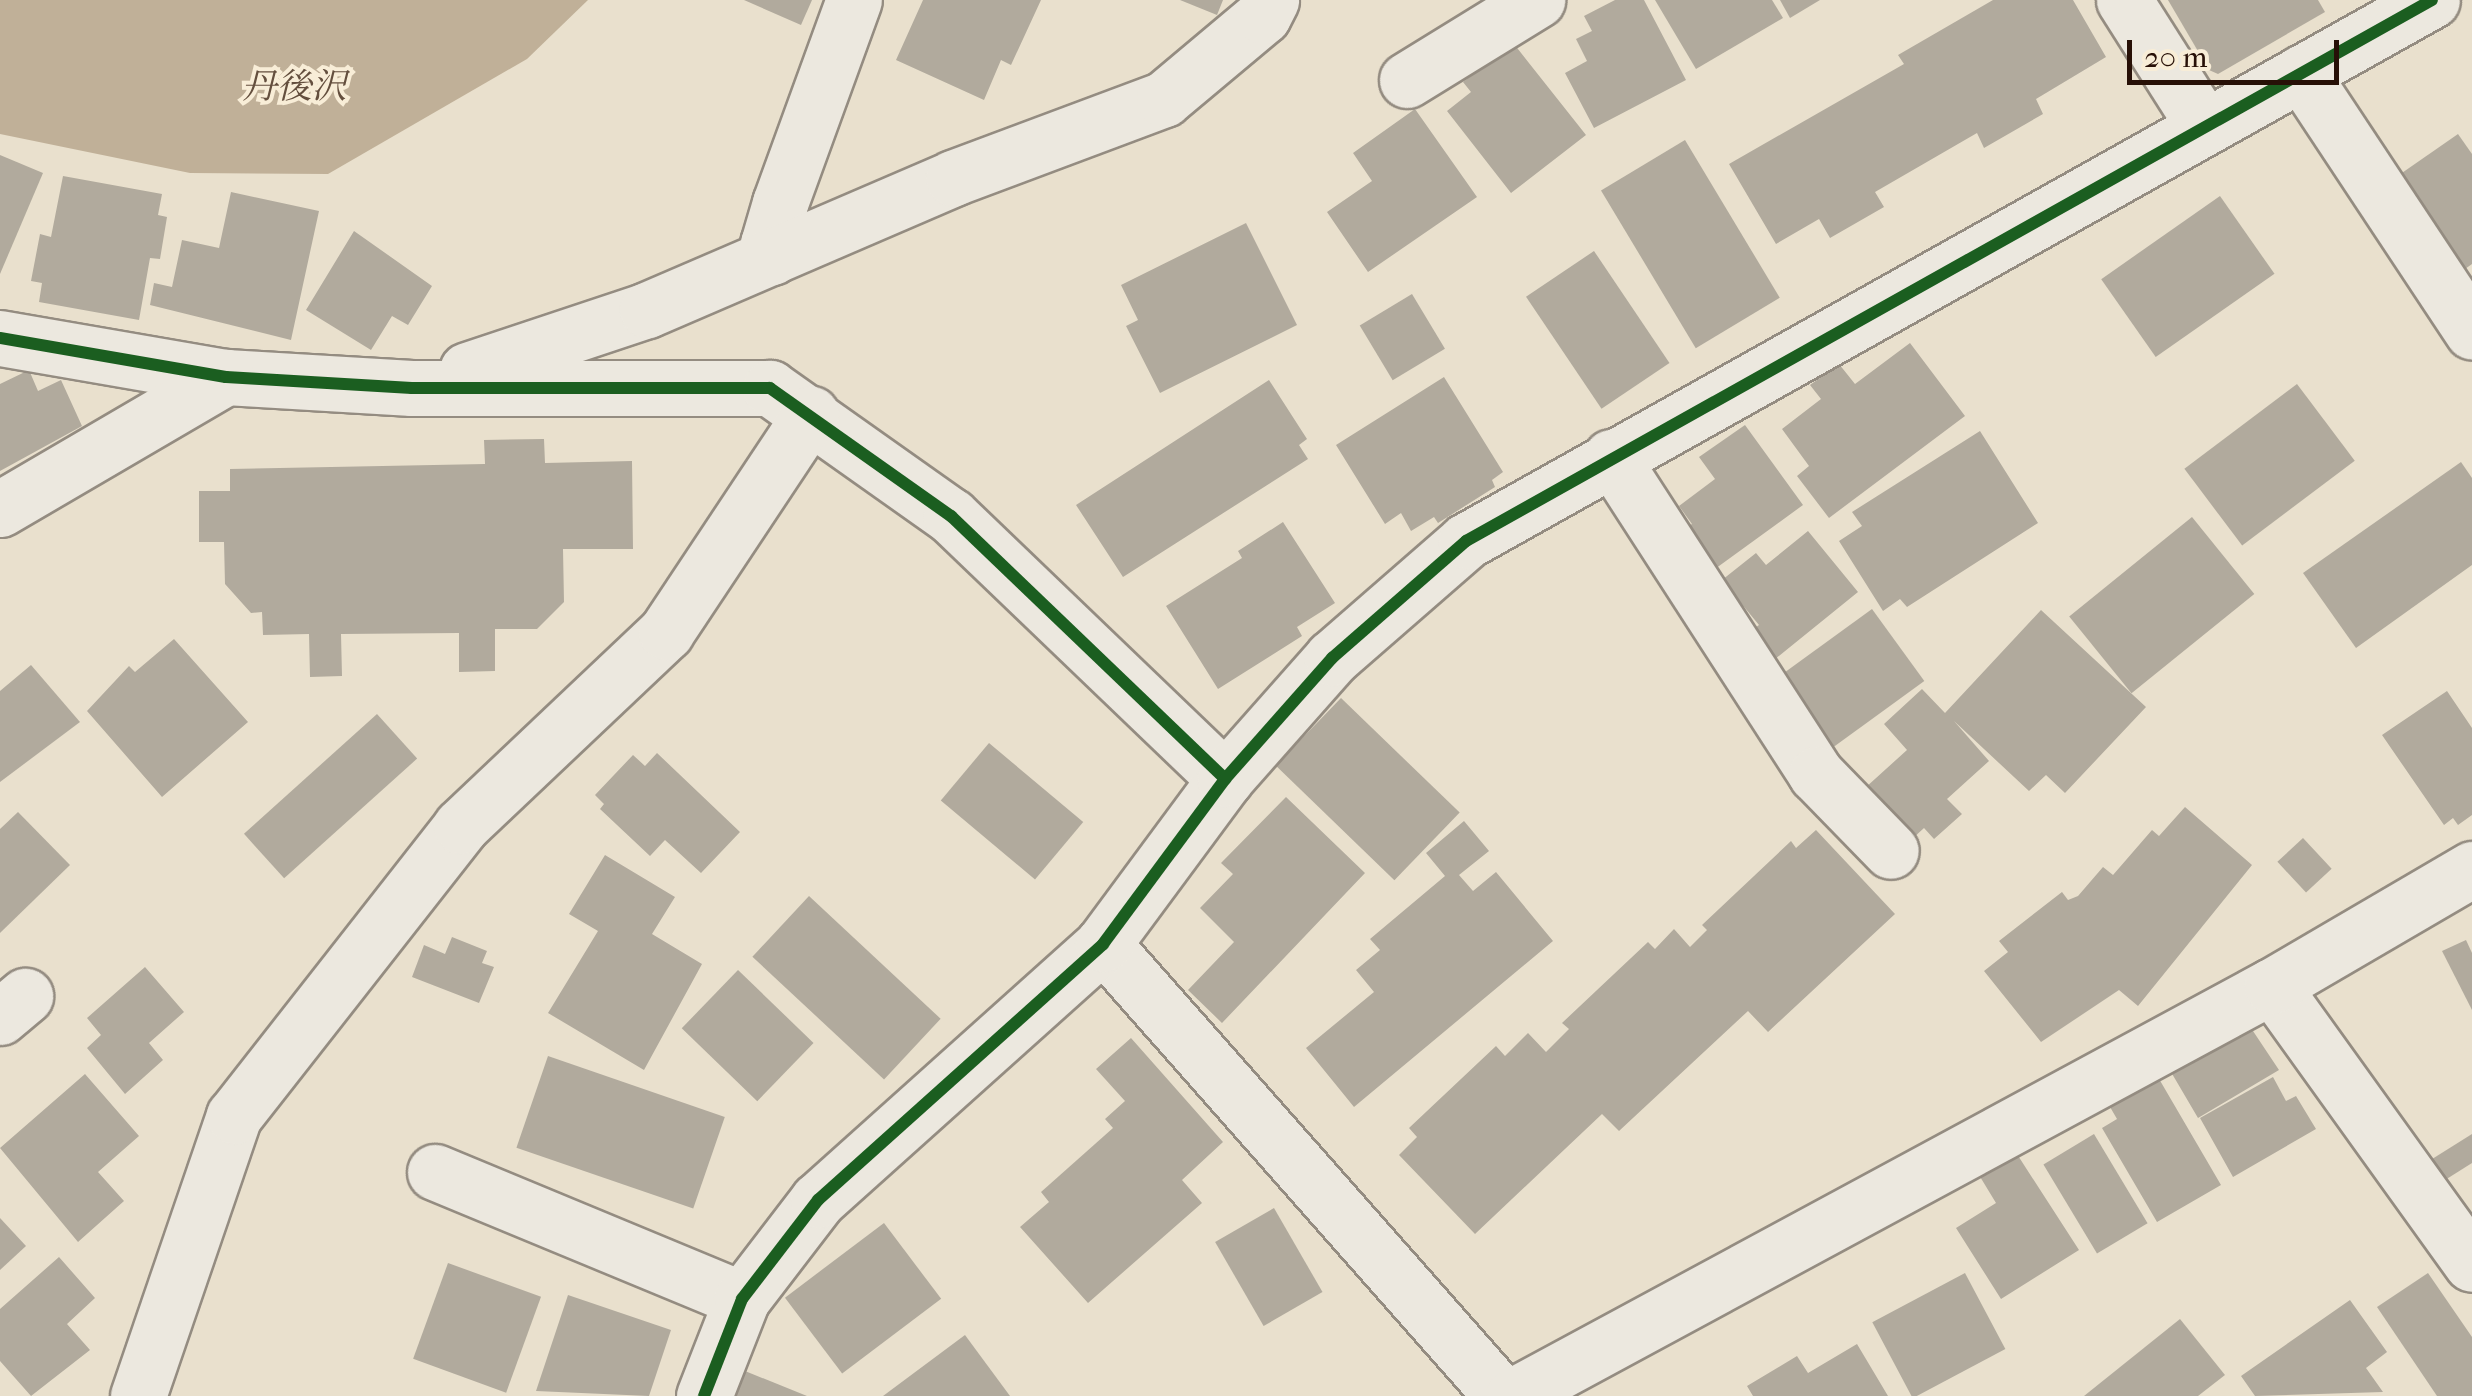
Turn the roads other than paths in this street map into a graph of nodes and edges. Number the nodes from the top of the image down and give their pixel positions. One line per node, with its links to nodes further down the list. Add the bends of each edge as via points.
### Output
1 (854, 0): 9 (street, via 836,34 780,204 768,244)
2 (1271, 0): 9 (street, via 1264,16 1164,98 952,178)
3 (1537, 0): 7 (street)
4 (2124, 0): 8 (street)
5 (2432, 0): 6 (street)
6 (2301, 73): 8 (street); 10 (street)
7 (1407, 80)
8 (2204, 126): 15 (street)
9 (772, 257): 13 (street, via 647,310)
10 (2472, 331)
11 (0, 338): 12 (street)
12 (226, 377): 13 (street); 16 (street)
13 (412, 388): 14 (street, via 770,388)
14 (811, 414): 17 (street, via 951,516); 25 (street, via 666,632 461,826 234,1116)
15 (1612, 457): 17 (street, via 1466,541 1332,658); 18 (street, via 1816,774)
16 (0, 509)
17 (1225, 780): 20 (street)
18 (1891, 851)
19 (2472, 869): 21 (street)
20 (1103, 944): 24 (street, via 818,1200); 27 (street)
21 (2272, 986): 23 (street); 28 (street)
22 (435, 1172): 24 (street)
23 (2472, 1264)
24 (742, 1298): 26 (street)
25 (138, 1396)
26 (704, 1396)
27 (1502, 1396)
28 (1514, 1396)

